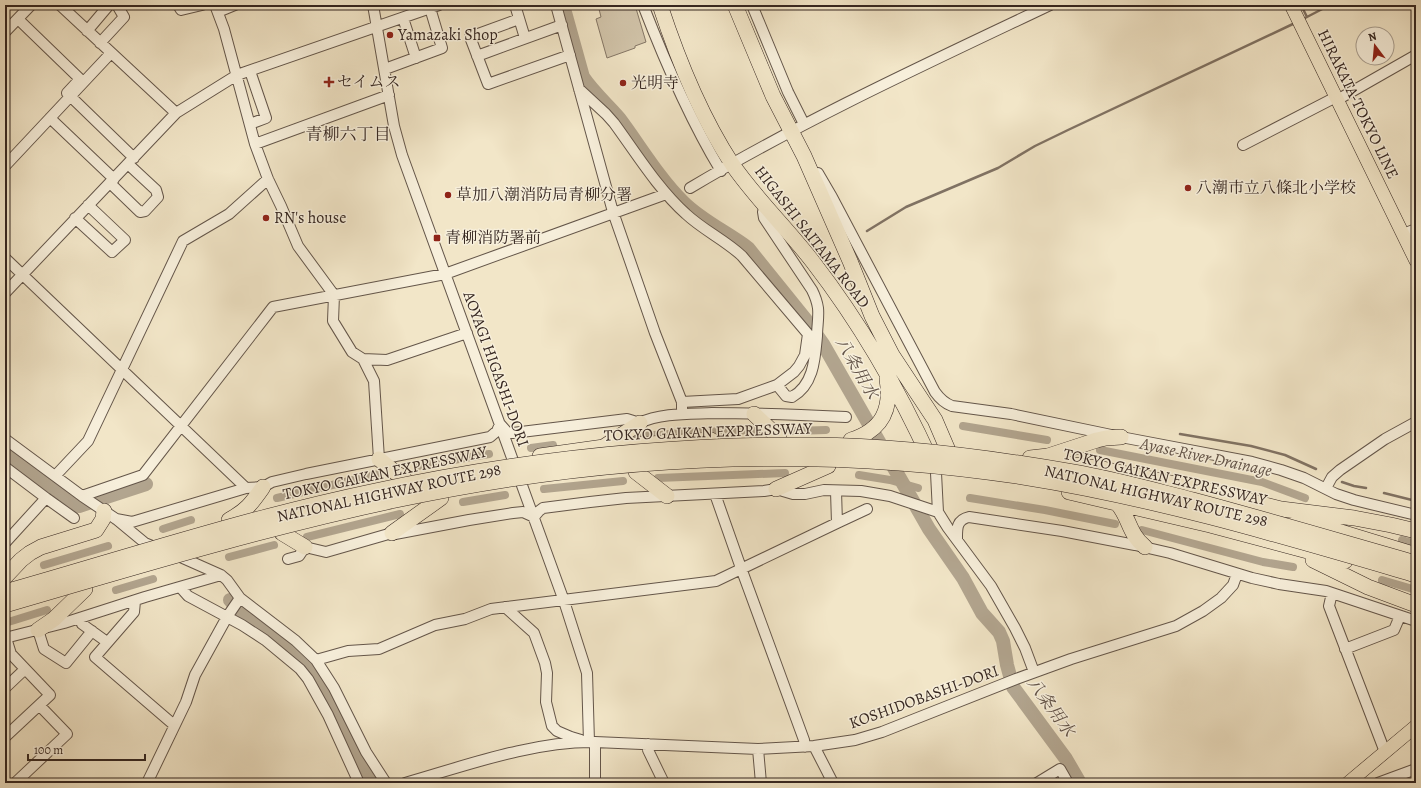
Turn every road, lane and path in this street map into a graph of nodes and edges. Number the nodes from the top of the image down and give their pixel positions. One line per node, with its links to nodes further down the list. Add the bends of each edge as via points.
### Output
1 (31, 5): 19 (street)
2 (60, 5): 23 (street)
3 (178, 5): 4 (street, via 182,10)
4 (202, 5)
5 (235, 5): 17 (street)
6 (374, 5): 22 (street, AOYAGI HIGASHI-DORI)
7 (515, 5): 20 (street)
8 (556, 5): 21 (street)
9 (643, 5): 48 (street, via 696,128)
10 (660, 5): 48 (highway, HIGASHI SAITAMA ROAD, via 679,60 718,141)
11 (735, 5): 42 (highway, HIGASHI SAITAMA ROAD, via 773,96)
12 (752, 5): 42 (street, via 788,92)
13 (1050, 5): 42 (street)
14 (1291, 5): 38 (main road, HIRAKATA-TOKYO LINE)
15 (117, 6): 23 (street); 26 (street, via 124,16)
16 (434, 7): 18 (street); 31 (street, via 442,48)
17 (216, 8): 34 (street)
18 (403, 18): 22 (street); 31 (street)
19 (18, 19): 24 (street); 37 (street, via 80,79 67,93)
20 (519, 19): 25 (street); 30 (street, via 470,37)
21 (562, 25): 25 (street); 28 (street)
22 (377, 27): 32 (street, AOYAGI HIGASHI-DORI); 33 (street)
23 (87, 31): 26 (street)
24 (5, 32)
25 (525, 38): 30 (street)
26 (100, 43): 27 (street)
27 (111, 53): 37 (street); 39 (street)
28 (570, 55): 30 (street, via 488,84); 35 (street)
29 (1416, 55): 38 (street)
30 (477, 56)
31 (416, 58): 32 (street)
32 (385, 69): 36 (street, AOYAGI HIGASHI-DORI)
33 (250, 71): 34 (street); 41 (street, via 266,118)
34 (237, 75): 39 (street); 41 (street)
35 (579, 89): 52 (street, via 614,123); 55 (street)
36 (389, 95): 43 (street); 62 (street, AOYAGI HIGASHI-DORI, via 398,143)
37 (71, 96): 40 (street); 46 (street)
38 (1337, 99): 44 (street); 58 (main road, HIRAKATA-TOKYO LINE)
39 (176, 113): 46 (street)
40 (50, 118): 47 (street); 50 (street)
41 (250, 124): 43 (street)
42 (797, 128): 45 (highway, HIGASHI SAITAMA ROAD); 48 (street)
43 (255, 144): 49 (street)
44 (1242, 145)
45 (804, 156): 78 (street, via 832,197 945,404 1011,414); 84 (highway, HIGASHI SAITAMA ROAD, via 874,322 892,355 935,420)
46 (131, 161): 50 (street); 50 (street, via 156,190 158,197 145,211 140,212)
47 (5, 166)
48 (727, 168): 51 (street); 54 (highway, HIGASHI SAITAMA ROAD)
49 (268, 179): 64 (street, via 298,246); 67 (street, via 229,214 183,241)
50 (112, 181): 53 (street)
51 (690, 188)
52 (666, 194): 55 (street); 69 (street, via 702,228 731,245 808,334 805,355 799,366)
53 (88, 205): 56 (street); 56 (street, via 125,240 112,252)
54 (765, 205): 68 (highway, HIGASHI SAITAMA ROAD, via 814,263); 69 (street, via 764,218 812,290 818,309 816,354 808,380 792,397 786,396)
55 (613, 212): 62 (street); 70 (street)
56 (75, 218): 61 (street)
57 (1416, 229): 58 (street)
58 (1403, 234): 60 (main road, HIRAKATA-TOKYO LINE)
59 (5, 258): 61 (street)
60 (1416, 262)
61 (23, 274): 63 (street); 67 (street)
62 (445, 274): 64 (street); 65 (street, AOYAGI HIGASHI-DORI)
63 (5, 293)
64 (334, 295): 66 (street, via 333,321 352,352); 77 (street, via 273,307)
65 (467, 333): 66 (street, via 387,360); 76 (street, AOYAGI HIGASHI-DORI)
66 (363, 359): 86 (street, via 374,381)
67 (122, 370): 77 (street); 92 (street, via 88,441)
68 (886, 372): 81 (highway, via 889,399 886,412 873,429); 82 (highway, HIGASHI SAITAMA ROAD)
69 (776, 385): 70 (street, via 738,399)
70 (682, 402): 71 (street)
71 (682, 413): 72 (street); 75 (street, via 647,419)
72 (754, 414): 73 (street); 79 (highway)
73 (846, 416)
74 (1416, 422): 97 (street, via 1385,439 1340,470 1332,477)
75 (640, 423): 76 (street, via 628,419 513,433 507,432); 83 (highway)
76 (500, 424): 86 (street, via 490,437); 87 (street, AOYAGI HIGASHI-DORI)
77 (181, 427): 96 (street); 102 (street, via 143,475)
78 (1121, 437): 85 (highway, via 1106,438 1048,456); 97 (street, via 1252,462 1281,470)
79 (779, 438): 81 (highway, NATIONAL HIGHWAY ROUTE 298); 83 (highway, NATIONAL HIGHWAY ROUTE 298, via 696,440)
80 (5, 439): 92 (street)
81 (852, 440): 82 (highway, NATIONAL HIGHWAY ROUTE 298)
82 (924, 446): 84 (highway, NATIONAL HIGHWAY ROUTE 298); 91 (highway, HIGASHI SAITAMA ROAD)
83 (604, 447): 87 (highway, NATIONAL HIGHWAY ROUTE 298)
84 (947, 448): 85 (highway, NATIONAL HIGHWAY ROUTE 298); 91 (highway)
85 (1030, 458): 101 (highway, NATIONAL HIGHWAY ROUTE 298, via 1103,469)
86 (379, 459): 93 (highway); 95 (street, via 272,482)
87 (513, 460): 93 (highway, NATIONAL HIGHWAY ROUTE 298); 94 (street, AOYAGI HIGASHI-DORI)
88 (828, 466): 90 (highway, NATIONAL HIGHWAY ROUTE 298, via 750,465); 91 (highway, NATIONAL HIGHWAY ROUTE 298); 98 (highway)
89 (5, 467): 104 (street)
90 (636, 472): 94 (highway, NATIONAL HIGHWAY ROUTE 298); 103 (highway)
91 (936, 473): 106 (highway, NATIONAL HIGHWAY ROUTE 298, via 1033,485); 109 (street)
92 (55, 476): 102 (street)
93 (404, 478): 113 (highway, NATIONAL HIGHWAY ROUTE 298)
94 (522, 484): 105 (highway, NATIONAL HIGHWAY ROUTE 298); 111 (street, AOYAGI HIGASHI-DORI)
95 (263, 487): 96 (street); 113 (highway, via 244,512)
96 (246, 488): 108 (street, via 132,522)
97 (1326, 488): 110 (street, via 1354,500)
98 (776, 489): 99 (street, via 793,494); 100 (street)
99 (836, 491): 109 (street, via 861,491 890,496); 114 (street)
100 (715, 494): 103 (street); 128 (street)
101 (1227, 495): 115 (highway, NATIONAL HIGHWAY ROUTE 298, via 1281,509 1354,518); 124 (highway)
102 (82, 496): 108 (street)
103 (668, 496): 111 (street, via 552,506 539,511)
104 (46, 498): 112 (street); 119 (street)
105 (441, 498): 116 (highway, NATIONAL HIGHWAY ROUTE 298); 117 (highway)
106 (1117, 503): 121 (highway, NATIONAL HIGHWAY ROUTE 298); 123 (highway, via 1133,534)
107 (867, 509): 114 (street)
108 (107, 512): 120 (street); 132 (highway, via 96,530 41,547 21,560)
109 (938, 512): 118 (street)
110 (1416, 515)
111 (534, 517): 117 (street, via 523,512 513,513); 141 (street, AOYAGI HIGASHI-DORI)
112 (74, 518)
113 (229, 520): 120 (highway, NATIONAL HIGHWAY ROUTE 298)
114 (837, 523): 128 (street)
115 (1416, 530)
116 (282, 533): 122 (highway); 125 (highway, NATIONAL HIGHWAY ROUTE 298)
117 (392, 533): 122 (street, via 326,552)
118 (957, 540): 123 (street, via 958,524 969,517); 157 (street, via 1005,609)
119 (5, 543)
120 (146, 544): 125 (street); 134 (highway, NATIONAL HIGHWAY ROUTE 298)
121 (1285, 546): 133 (highway); 143 (highway, NATIONAL HIGHWAY ROUTE 298, via 1368,587)
122 (305, 547): 126 (street, via 299,556)
123 (1145, 547): 129 (street)
124 (1416, 555)
125 (186, 559): 130 (street); 136 (highway, NATIONAL HIGHWAY ROUTE 298)
126 (288, 559)
127 (1416, 563): 137 (highway, TOKYO GAIKAN EXPRESSWAY, bridge, via 1274,522 1076,472 920,451 816,445 751,446 600,454 432,479 200,534)
128 (741, 568): 141 (street, via 716,581); 165 (street, via 804,740)
129 (1237, 574): 138 (street); 157 (street, KOSHIDOBASHI-DORI, via 1233,585 1221,598 1176,626)
130 (221, 575): 135 (street); 139 (street)
131 (1416, 575): 142 (highway, TOKYO GAIKAN EXPRESSWAY, bridge, via 1209,517 1068,485 986,472 908,464 766,459 666,463 584,470 446,490 278,527)
132 (5, 577)
133 (1416, 582)
134 (5, 585)
135 (180, 587): 140 (street); 147 (street, via 188,596)
136 (85, 589): 145 (highway, NATIONAL HIGHWAY ROUTE 298); 150 (highway, via 54,619)
137 (5, 592)
138 (1332, 593): 146 (street); 154 (street, via 1329,606)
139 (240, 598): 147 (street); 155 (street, via 296,641)
140 (135, 601): 148 (street); 153 (street, via 134,612)
141 (564, 601): 144 (street); 163 (street, AOYAGI HIGASHI-DORI, via 587,673)
142 (5, 605)
143 (1416, 605)
144 (505, 608): 155 (street, via 491,609 465,619 435,625 379,649 348,650); 163 (street, via 531,630 546,663 546,702 552,726 570,737)
145 (5, 612)
146 (1400, 616): 149 (street); 154 (street, via 1394,630)
147 (227, 617): 160 (street, via 195,675); 173 (street, via 265,640 300,669 308,679 328,715)
148 (80, 618): 150 (street); 151 (street, via 82,624)
149 (1416, 621)
150 (38, 630): 151 (street, via 44,649 66,663); 152 (street)
151 (92, 632): 153 (street)
152 (5, 638): 156 (street, via 11,654)
153 (107, 642): 160 (street, via 95,657)
154 (1345, 649): 167 (street)
155 (316, 660): 174 (street, via 334,688 366,752)
156 (25, 669): 158 (street); 159 (street, via 50,695)
157 (1034, 672): 165 (street, KOSHIDOBASHI-DORI, via 882,732 855,740)
158 (5, 688)
159 (40, 706): 162 (street); 171 (street, via 67,734)
160 (174, 725): 172 (street)
161 (1416, 726): 167 (main road)
162 (7, 732)
163 (592, 742): 164 (street, KOSHIDOBASHI-DORI); 175 (street, KOSHIDOBASHI-DORI, via 522,750); 176 (street, AOYAGI HIGASHI-DORI)
164 (648, 744): 166 (street, KOSHIDOBASHI-DORI); 177 (street, via 648,750)
165 (810, 746): 166 (street, KOSHIDOBASHI-DORI); 179 (street)
166 (758, 749): 178 (street)
167 (1385, 752): 170 (main road)
168 (1416, 769): 169 (street)
169 (1394, 780): 182 (street)
170 (1351, 782)
171 (15, 783)
172 (147, 783)
173 (359, 783)
174 (386, 783)
175 (405, 783)
176 (595, 783)
177 (664, 783)
178 (761, 783)
179 (833, 783)
180 (1037, 783): 181 (street, via 1060,770)
181 (1068, 783)
182 (1378, 783)

